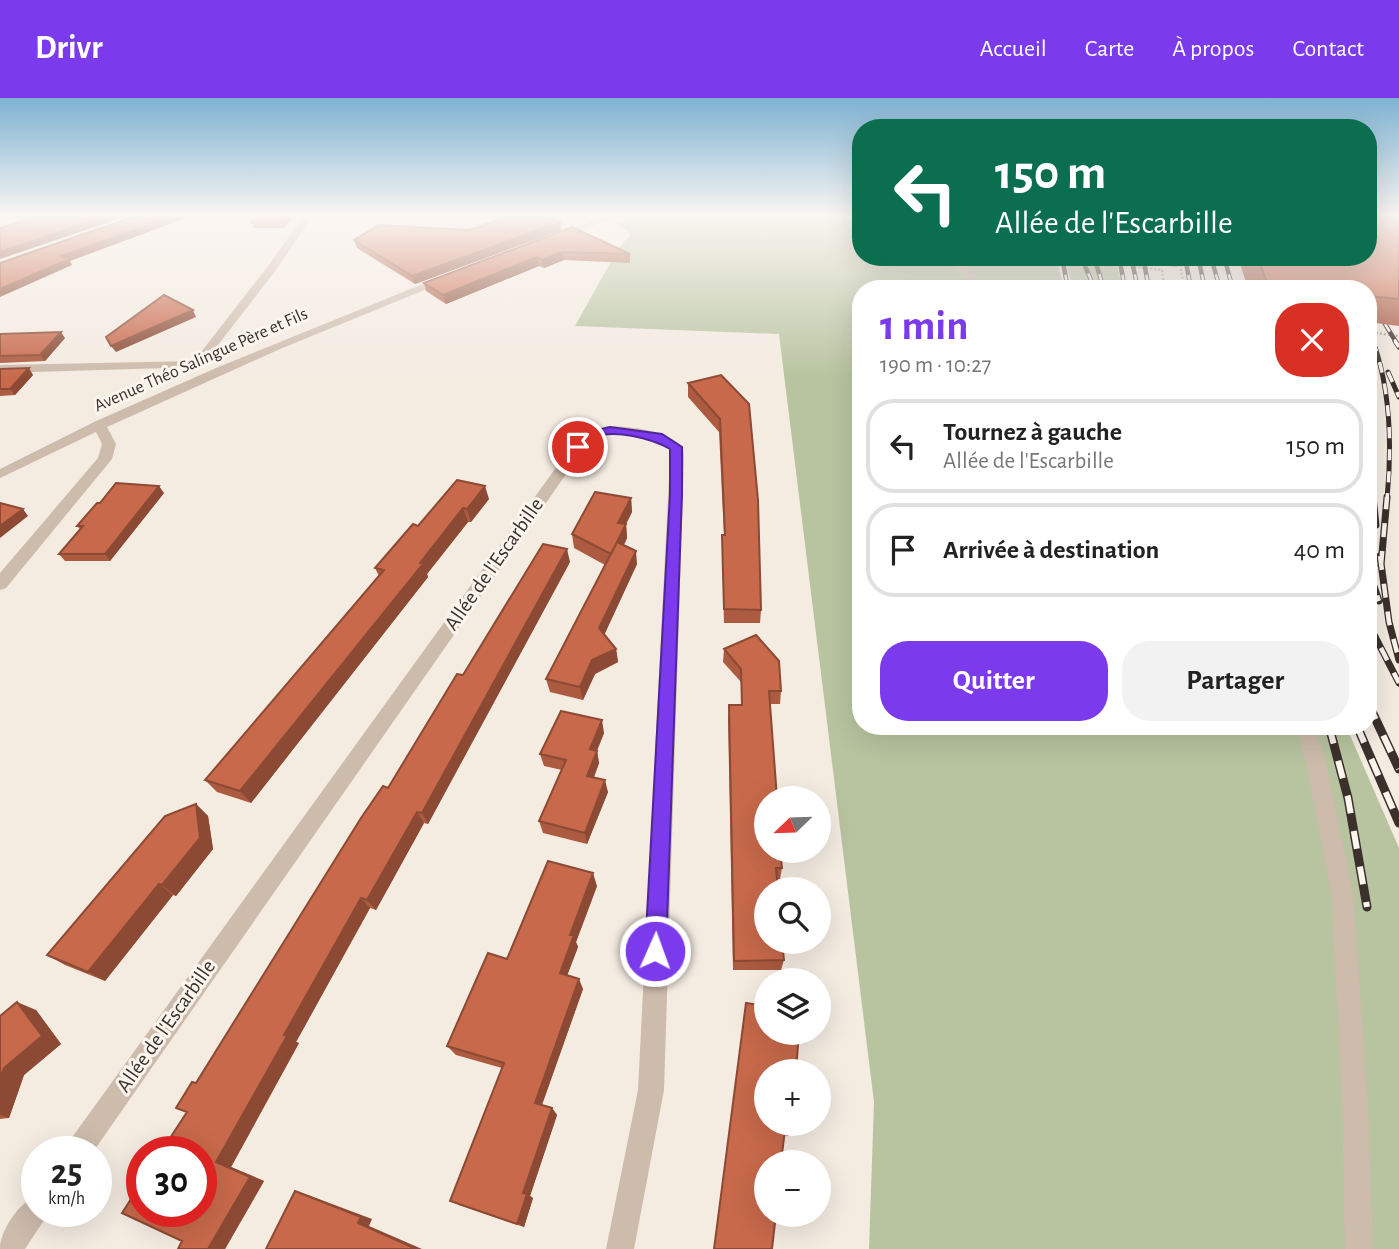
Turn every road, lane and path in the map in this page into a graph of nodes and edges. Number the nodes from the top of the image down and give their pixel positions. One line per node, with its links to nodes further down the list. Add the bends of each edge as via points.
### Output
1 (270, 271): 5 (street)
2 (458, 273): 7 (street, Avenue Théo Salingue Père et Fils, via 308,330)
3 (1377, 333): 4 (path)
4 (1399, 336)
5 (197, 364): 6 (street); 7 (street)
6 (0, 369)
7 (210, 374): 8 (street, Avenue Théo Salingue Père et Fils)
8 (99, 425): 9 (street, Avenue Théo Salingue Père et Fils); 10 (street, via 109,444 105,459)
9 (0, 474)
10 (0, 584)
11 (1308, 735): 16 (street, via 1342,891)
12 (88, 1136): 15 (street, Allée de l'Escarbille, via 578,447 590,435 610,430 657,436 676,447 677,458 650,1090)
13 (24, 1227): 14 (street)
14 (8, 1249)
15 (620, 1249)
16 (1359, 1249)

